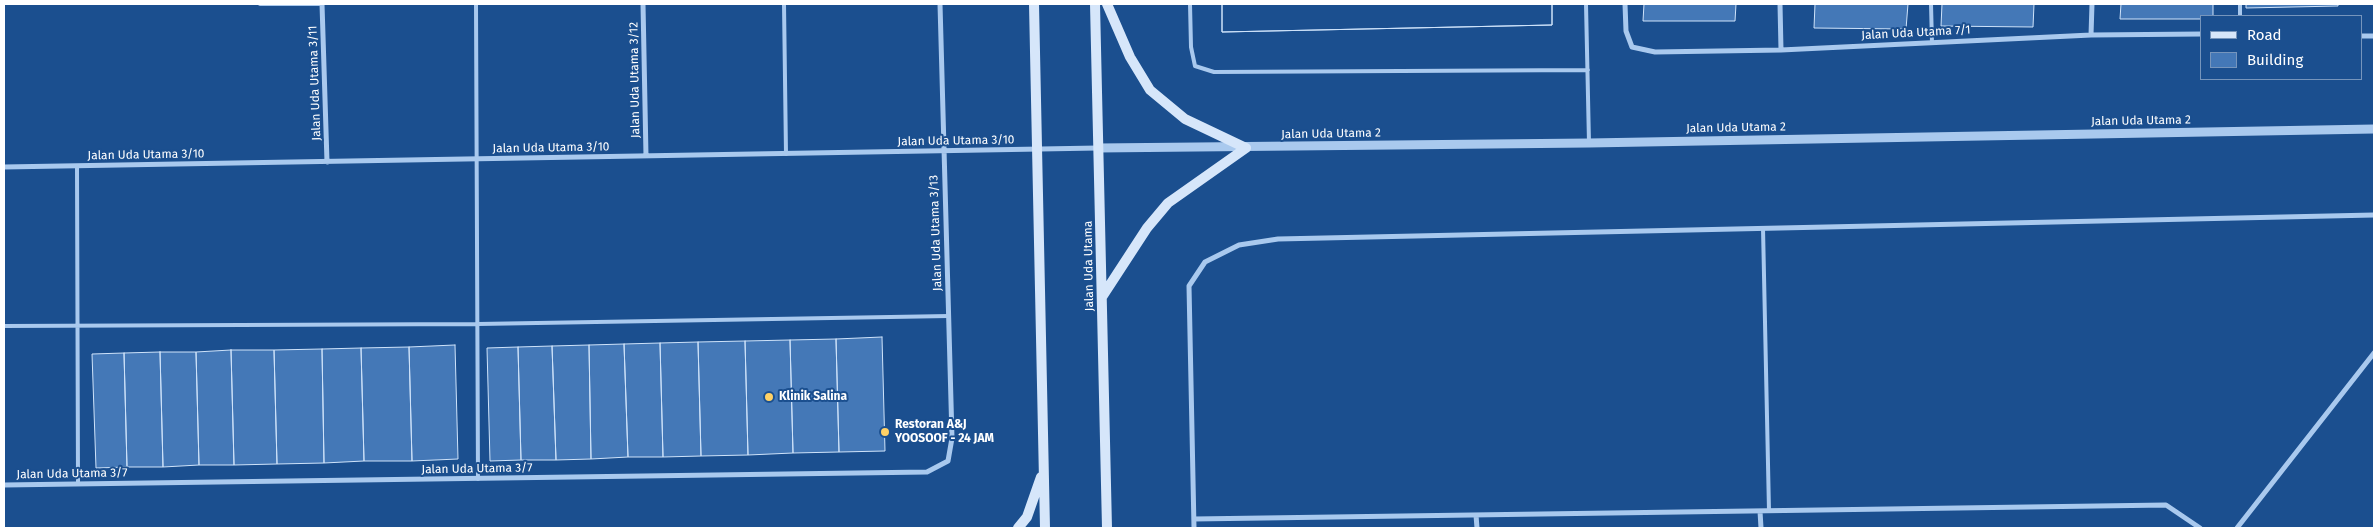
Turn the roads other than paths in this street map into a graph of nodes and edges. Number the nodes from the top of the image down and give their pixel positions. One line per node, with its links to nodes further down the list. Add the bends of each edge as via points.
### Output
1 (260, 4): 2 (lane)
2 (322, 4): 30 (street, Jalan Uda Utama 3/11)
3 (476, 4): 29 (lane)
4 (643, 4): 28 (street, Jalan Uda Utama 3/12)
5 (784, 4): 27 (lane)
6 (940, 4): 26 (street, Jalan Uda Utama 3/13)
7 (1034, 4): 25 (main road)
8 (1095, 4): 23 (main road, Jalan Uda Utama)
9 (1107, 4): 24 (main road, via 1130,57 1150,90 1185,119)
10 (1190, 4): 20 (lane, via 1195,66 1214,72)
11 (1586, 4): 20 (lane)
12 (1625, 4): 19 (street, Jalan Uda Utama 7/1, via 1626,31 1632,47 1655,52)
13 (1780, 4): 19 (street)
14 (1931, 4): 18 (lane)
15 (2092, 4): 17 (street)
16 (2200, 34): 17 (street, Jalan Uda Utama 7/1)
17 (2092, 35): 18 (street, Jalan Uda Utama 7/1)
18 (1932, 43): 19 (street, Jalan Uda Utama 7/1)
19 (1781, 50)
20 (1588, 70): 22 (lane)
21 (2374, 129): 22 (street, Jalan Uda Utama 2)
22 (1589, 144): 24 (street, Jalan Uda Utama 2)
23 (1098, 148): 24 (street, Jalan Uda Utama 2); 25 (street, Jalan Uda Utama 3/10); 35 (main road, Jalan Uda Utama)
24 (1246, 148): 35 (main road, via 1168,203 1147,228)
25 (1038, 149): 26 (street, Jalan Uda Utama 3/10); 42 (main road)
26 (943, 151): 27 (street, Jalan Uda Utama 3/10); 36 (street, Jalan Uda Utama 3/13)
27 (786, 154): 28 (street, Jalan Uda Utama 3/10)
28 (646, 156): 29 (street, Jalan Uda Utama 3/10)
29 (476, 159): 30 (street, Jalan Uda Utama 3/10); 38 (lane)
30 (327, 162): 31 (street, Jalan Uda Utama 3/10)
31 (77, 166): 32 (street, Jalan Uda Utama 3/10); 37 (lane)
32 (4, 167)
33 (2374, 215): 34 (street)
34 (1763, 228): 47 (lane); 49 (street, via 1278,239 1239,245 1205,262 1189,286)
35 (1102, 297): 52 (main road, Jalan Uda Utama)
36 (948, 316): 38 (lane); 41 (street, Jalan Uda Utama 3/13, via 952,438)
37 (76, 324): 38 (lane); 39 (lane); 44 (lane)
38 (478, 324): 43 (lane)
39 (4, 326)
40 (2374, 353): 57 (street)
41 (948, 461): 43 (street, Jalan Uda Utama 3/7, via 927,472)
42 (1044, 470): 50 (main road, via 1027,517); 51 (main road)
43 (478, 479): 44 (street, Jalan Uda Utama 3/7)
44 (78, 484): 45 (street, Jalan Uda Utama 3/7)
45 (4, 485)
46 (1760, 511): 47 (street); 48 (street); 55 (street)
47 (1769, 511): 56 (street, via 2166,505)
48 (1476, 515): 49 (street); 54 (street)
49 (1194, 519): 53 (street)
50 (1018, 528)
51 (1045, 528)
52 (1107, 528)
53 (1194, 528)
54 (1476, 528)
55 (1760, 528)
56 (2200, 528)
57 (2237, 528)

